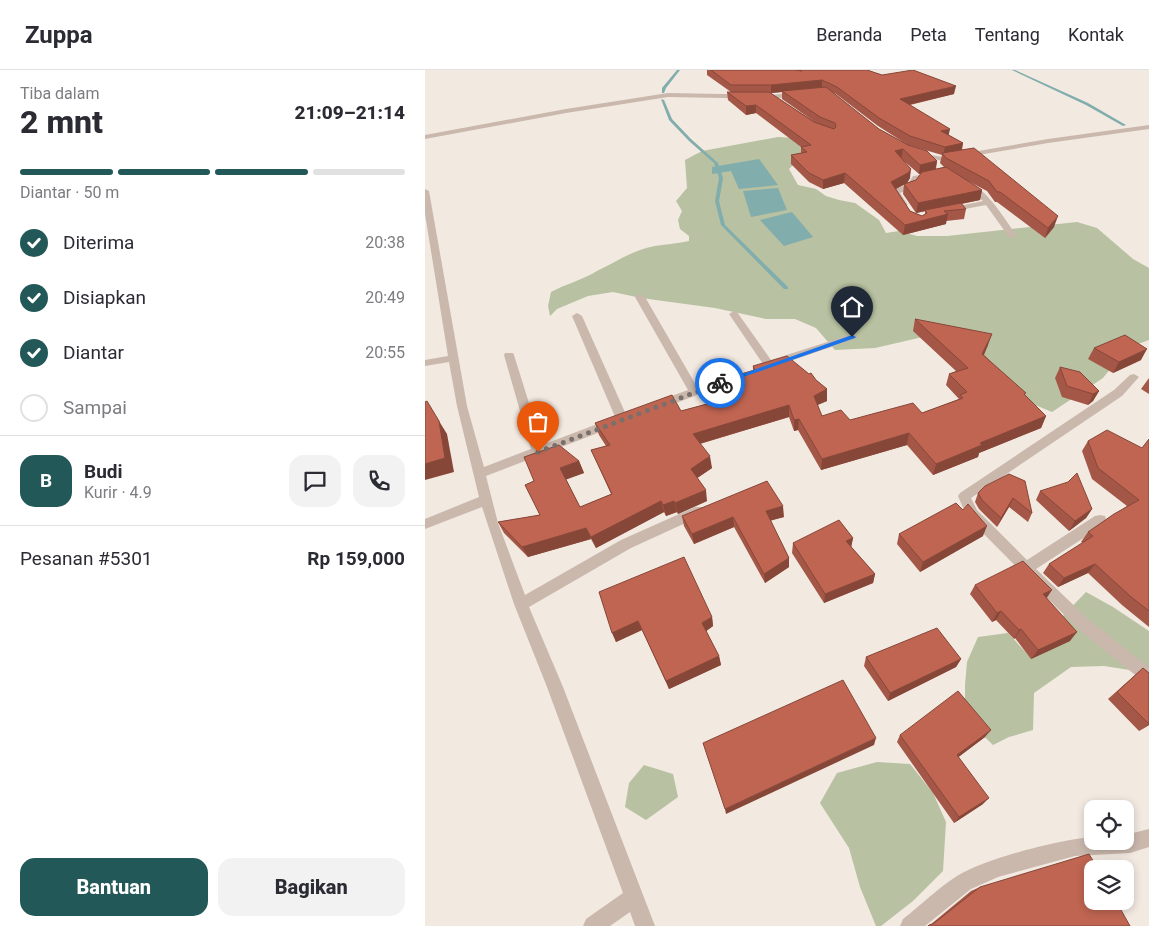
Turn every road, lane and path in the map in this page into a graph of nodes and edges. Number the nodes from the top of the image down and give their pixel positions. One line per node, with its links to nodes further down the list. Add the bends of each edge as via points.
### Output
1 (810, 92): 2 (street)
2 (771, 96): 3 (street); 5 (street, via 668,95)
3 (778, 103)
4 (1149, 127): 6 (street, via 933,161)
5 (425, 136)
6 (912, 153)
7 (947, 172): 11 (street, via 913,175 911,186 896,192)
8 (958, 179): 10 (street)
9 (425, 192): 19 (street)
10 (989, 202): 12 (street); 13 (street)
11 (909, 211)
12 (939, 212)
13 (1012, 235)
14 (640, 297): 23 (street)
15 (734, 314): 17 (street, via 764,367)
16 (577, 316): 25 (street, via 627,418)
17 (852, 337)
18 (509, 355): 25 (street)
19 (454, 358): 20 (street); 26 (street)
20 (425, 363)
21 (741, 375): 23 (street)
22 (1134, 377): 31 (street, via 1118,393 964,496 972,513)
23 (695, 392): 24 (street)
24 (649, 409)
25 (538, 452): 26 (street)
26 (479, 474): 27 (street)
27 (486, 500): 30 (street); 32 (street)
28 (708, 507): 32 (street, via 626,544)
29 (1100, 520): 31 (street)
30 (425, 524)
31 (1026, 568): 33 (street, via 1084,625)
32 (521, 604): 35 (street)
33 (1149, 677)
34 (1149, 838): 38 (street, via 1130,844 1075,847 998,868 963,882)
35 (633, 897): 36 (street); 37 (street)
36 (593, 926)
37 (645, 926)
38 (910, 926)

